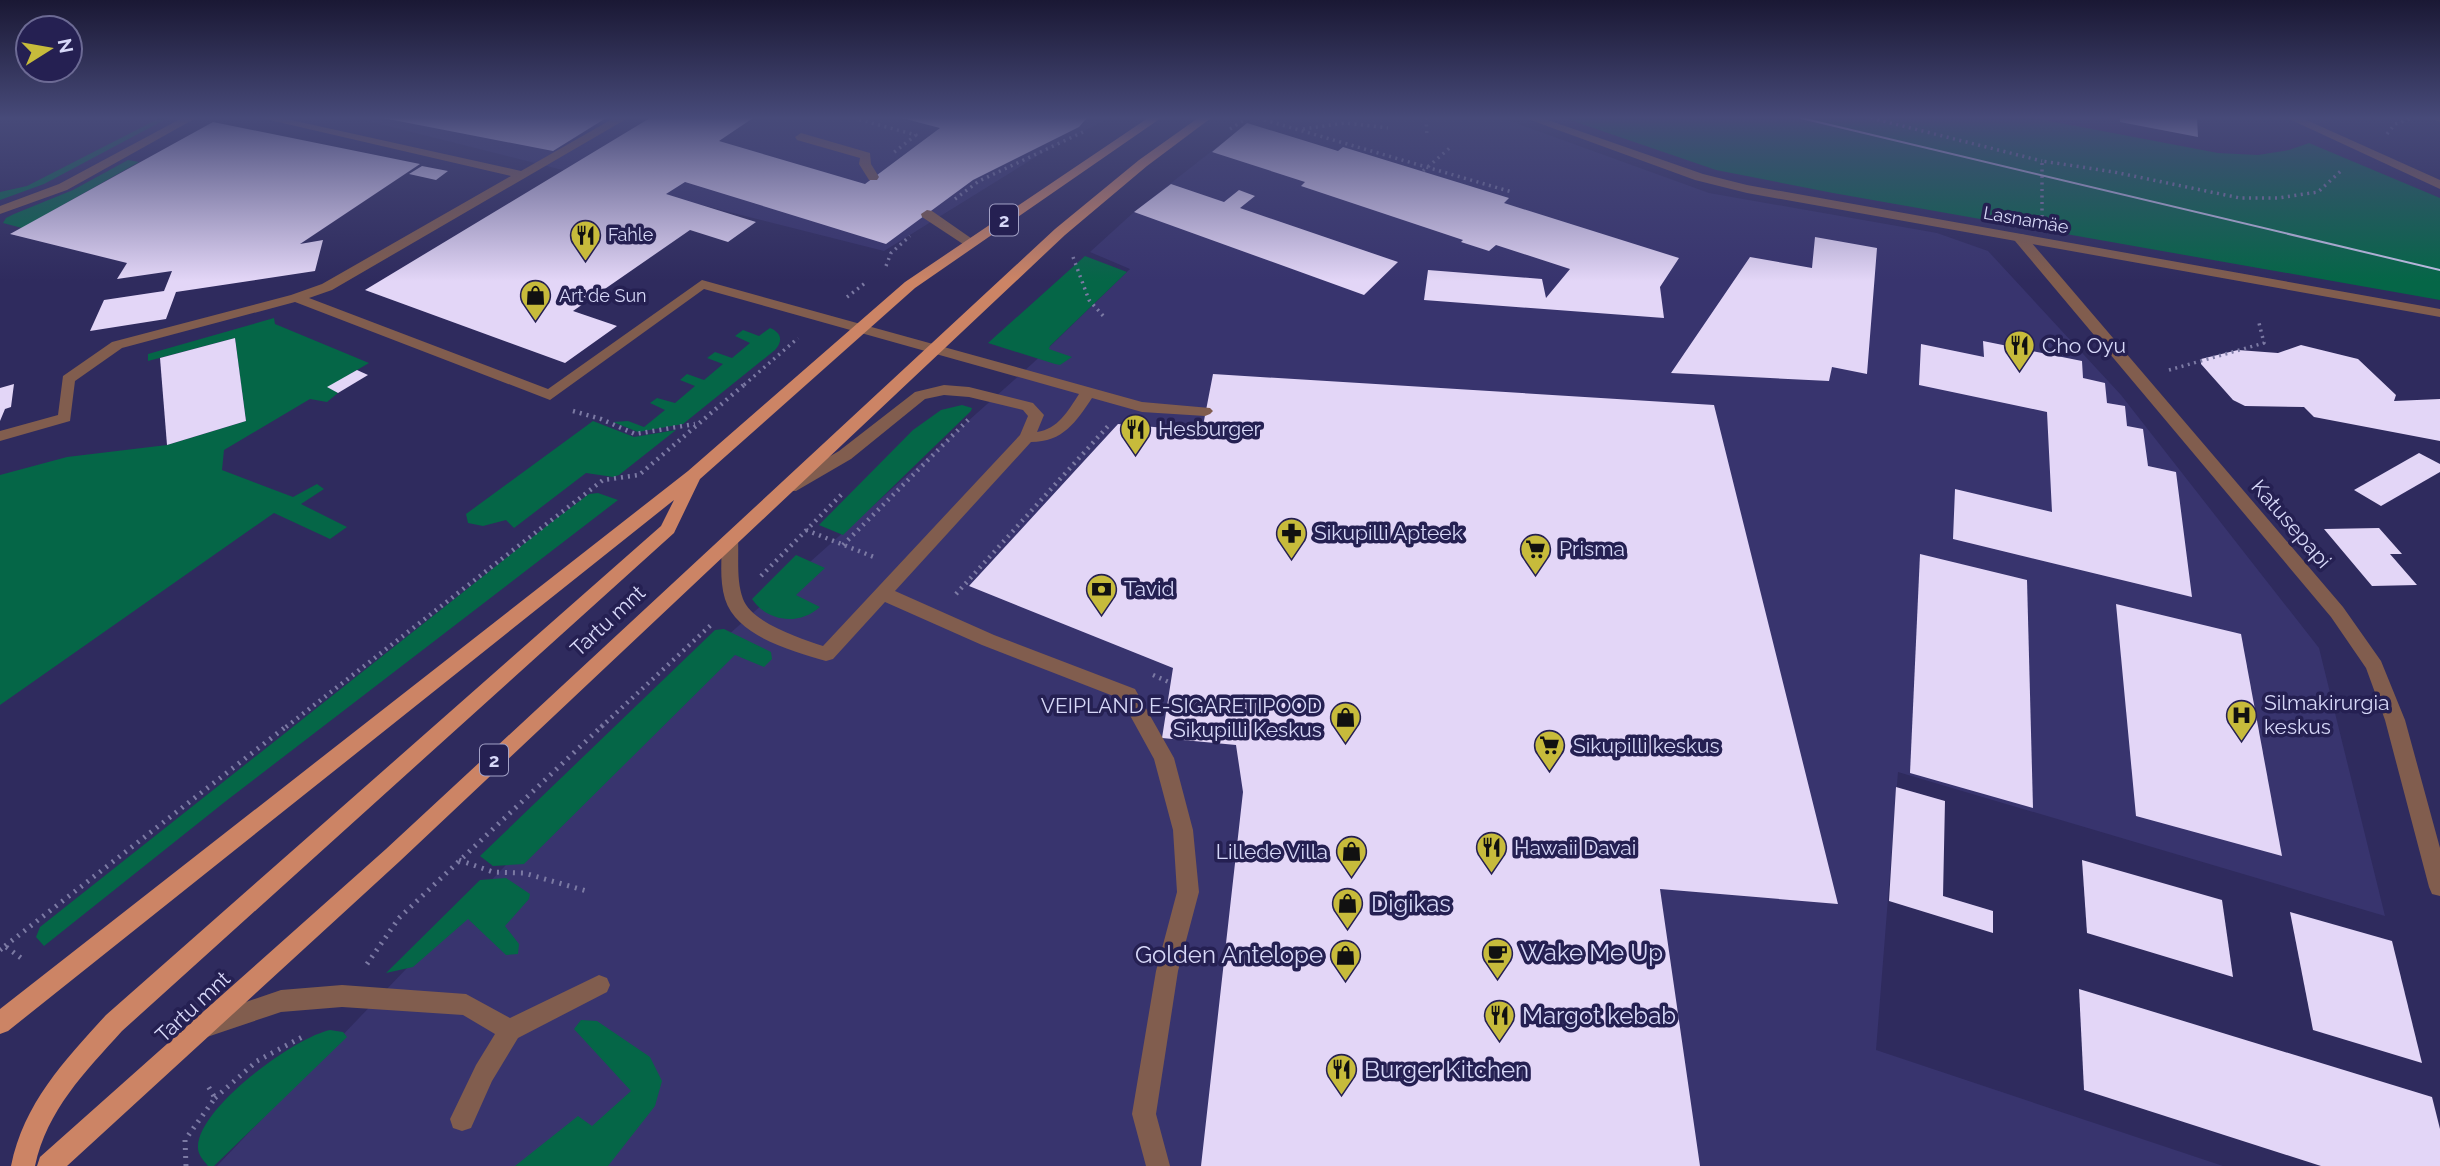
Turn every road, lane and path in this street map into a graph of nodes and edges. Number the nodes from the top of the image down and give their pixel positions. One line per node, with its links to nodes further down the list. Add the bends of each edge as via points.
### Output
1 (90, 172): 19 (street)
2 (507, 172): 13 (street)
3 (529, 172): 13 (street)
4 (870, 172): 14 (street)
5 (997, 172): 20 (path)
6 (1075, 172): 22 (main road, 2)
7 (1132, 172): 32 (main road, Tartu mnt / 2)
8 (1448, 172): 17 (path)
9 (1686, 172): 21 (street, Lasnamäe, via 1747,189)
10 (2041, 172): 18 (path)
11 (2116, 172): 15 (path, via 2240,198 2318,192)
12 (2412, 172): 16 (street)
13 (523, 176): 26 (street, via 327,286)
14 (873, 177)
15 (2334, 178)
16 (2440, 185)
17 (1512, 192)
18 (2040, 204)
19 (0, 210)
20 (929, 215): 22 (street); 24 (path)
21 (2020, 238): 27 (street, Lasnamäe); 33 (street, Katusepapi)
22 (971, 243): 31 (main road, 2, via 909,285)
23 (1072, 253): 29 (path, via 1090,300)
24 (877, 273)
25 (867, 281): 28 (path)
26 (296, 298): 35 (street); 40 (street, via 117,345 68,379 65,418)
27 (2440, 313)
28 (820, 319): 31 (street); 35 (street, via 702,284); 39 (path)
29 (1106, 319)
30 (2259, 323): 33 (path, via 2264,343)
31 (859, 330): 32 (street); 42 (main road, 2)
32 (934, 349): 34 (street); 44 (main road, Tartu mnt / 2)
33 (2138, 379): 51 (street, Katusepapi, via 2337,612 2374,666 2395,720)
34 (1088, 393): 36 (street); 41 (street, via 1064,427 1045,436)
35 (550, 395): 39 (path, via 552,406 635,434)
36 (1128, 403): 37 (street); 48 (path)
37 (1205, 411)
38 (974, 415): 46 (path)
39 (698, 424): 53 (path, via 639,475 603,480)
40 (0, 436)
41 (1027, 437): 44 (street, via 1036,415 1028,406 970,392 944,390 920,395 845,455); 47 (street)
42 (694, 475): 57 (main road, 2); 63 (main road, via 668,529 114,1023 53,1092 25,1148)
43 (850, 485): 49 (path)
44 (778, 495): 45 (main road, Tartu mnt / 2)
45 (730, 538): 49 (street); 58 (main road, Tartu mnt / 2)
46 (843, 545)
47 (882, 593): 49 (street, via 826,654 790,642 744,616); 66 (street, via 1128,694 1164,758 1182,830 1188,892 1167,971 1144,1114)
48 (956, 594)
49 (735, 602): 50 (path)
50 (459, 860): 52 (path, via 493,872 524,873); 56 (path, via 399,918)
51 (2440, 887)
52 (590, 892)
53 (2, 948): 54 (path)
54 (25, 961)
55 (599, 985): 59 (street)
56 (342, 996): 58 (street, via 281,1001); 59 (street, via 466,1005); 61 (path, via 326,1024 257,1060)
57 (0, 1023)
58 (204, 1027): 64 (main road, Tartu mnt / 2)
59 (510, 1030): 62 (street)
60 (208, 1086): 61 (path)
61 (215, 1098): 65 (path, via 185,1140)
62 (462, 1119)
63 (23, 1166)
64 (49, 1166)
65 (186, 1166)
66 (1158, 1166)

